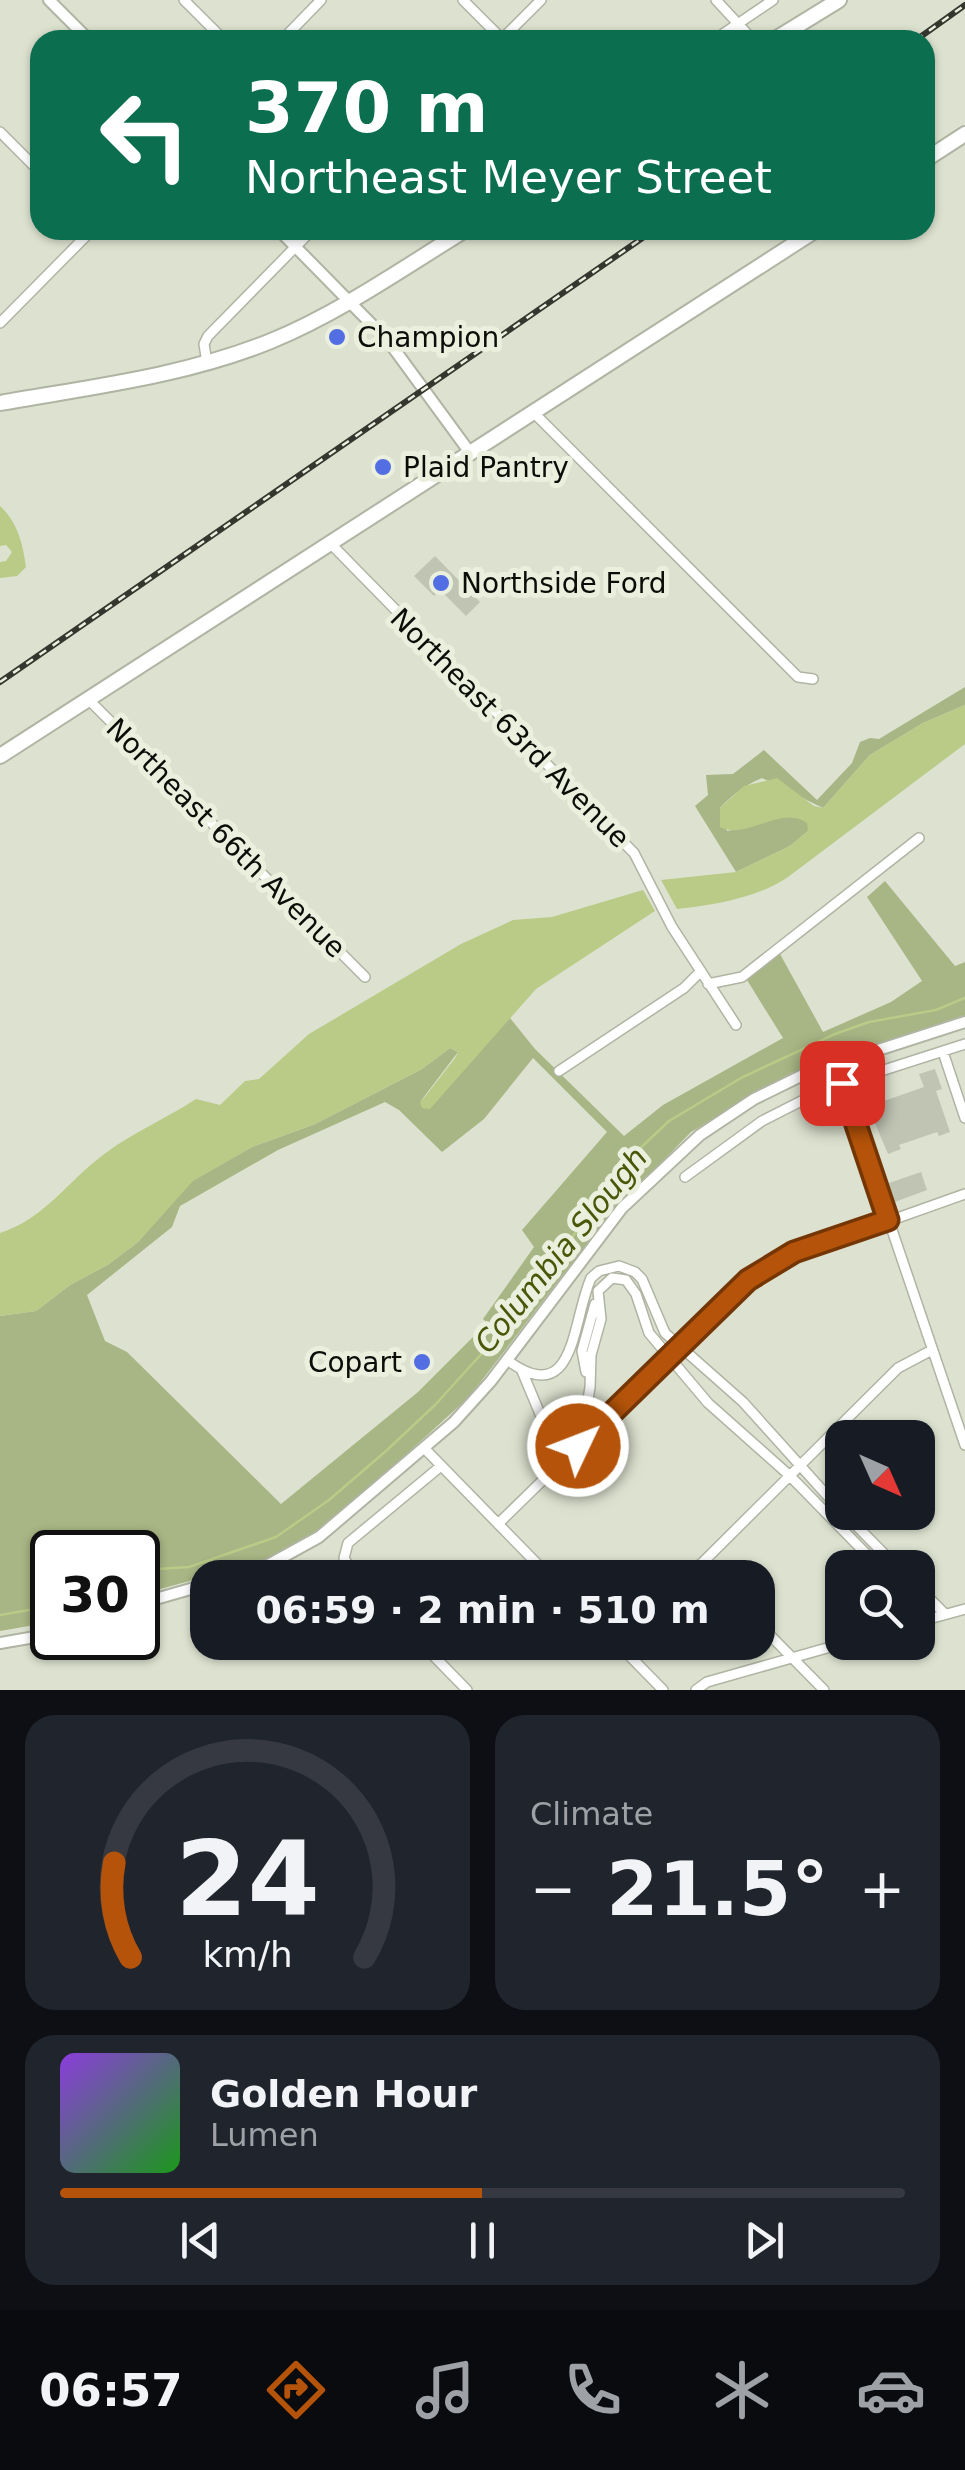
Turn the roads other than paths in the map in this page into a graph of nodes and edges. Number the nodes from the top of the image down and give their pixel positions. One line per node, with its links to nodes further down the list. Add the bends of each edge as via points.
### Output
1 (49, 0): 10 (street)
2 (184, 0): 11 (street)
3 (321, 0): 12 (street)
4 (462, 0): 13 (street)
5 (541, 0): 14 (street)
6 (716, 0): 9 (street)
7 (773, 0): 9 (street)
8 (840, 0): 17 (main road)
9 (738, 23): 15 (street); 16 (street)
10 (79, 30)
11 (214, 30)
12 (292, 30)
13 (492, 30)
14 (512, 30)
15 (728, 30)
16 (745, 30)
17 (790, 30)
18 (0, 132): 21 (street)
19 (965, 134): 20 (main road)
20 (935, 154)
21 (30, 162)
22 (82, 240): 29 (street)
23 (290, 240): 27 (street)
24 (302, 240): 27 (street)
25 (449, 240): 28 (main road)
26 (801, 240): 32 (main road)
27 (296, 246): 28 (street); 30 (street, via 208,336)
28 (350, 301): 30 (main road); 33 (street, via 396,350)
29 (0, 323)
30 (207, 363): 31 (main road)
31 (0, 403)
32 (535, 414): 33 (main road); 35 (street, via 798,677)
33 (471, 454): 34 (main road)
34 (331, 544): 36 (main road); 39 (street, Northeast 63rd Avenue, via 634,853)
35 (813, 679)
36 (88, 698): 37 (main road); 40 (street, Northeast 66th Avenue)
37 (0, 756)
38 (919, 838): 41 (street, via 742,977)
39 (701, 972): 41 (street, Northeast 63rd Avenue); 47 (street)
40 (365, 976)
41 (708, 984): 43 (street, Northeast 63rd Avenue)
42 (965, 1022): 46 (street)
43 (736, 1025)
44 (965, 1044): 45 (street)
45 (943, 1052): 48 (street); 49 (street)
46 (834, 1062): 48 (street); 56 (street, via 754,1100 664,1165 614,1217)
47 (559, 1071)
48 (842, 1083): 50 (street, via 762,1121); 52 (street)
49 (965, 1118)
50 (685, 1177)
51 (965, 1194): 52 (street)
52 (888, 1220): 53 (street, via 771,1263); 54 (street)
53 (679, 1348): 55 (street); 57 (street, via 658,1321 642,1280 618,1266 591,1278 565,1364 551,1375); 61 (street, via 743,1402)
54 (932, 1350): 58 (street); 61 (street, via 898,1368)
55 (670, 1356): 57 (street, via 649,1333 626,1280 605,1281 582,1351 590,1401 579,1418 560,1426 540,1414); 62 (street, via 724,1420); 64 (street)
56 (507, 1360): 57 (street); 59 (street, via 466,1411)
57 (522, 1371)
58 (965, 1445)
59 (424, 1448): 60 (street); 68 (street, via 319,1537)
60 (441, 1466): 64 (street); 69 (street, via 348,1544)
61 (798, 1466): 62 (street); 63 (street)
62 (789, 1475): 66 (street); 71 (street)
63 (825, 1494)
64 (498, 1524): 70 (street)
65 (861, 1530): 67 (street)
66 (862, 1550)
67 (880, 1550)
68 (277, 1560)
69 (345, 1560)
70 (534, 1560)
71 (705, 1560)
72 (190, 1589): 73 (street)
73 (160, 1598)
74 (935, 1604): 76 (street)
75 (965, 1608): 76 (street)
76 (945, 1614): 77 (street)
77 (935, 1617)
78 (30, 1638): 80 (street)
79 (775, 1640): 82 (street)
80 (0, 1644)
81 (825, 1649): 82 (street)
82 (794, 1658): 87 (street); 88 (street)
83 (438, 1660): 85 (street)
84 (635, 1660): 86 (street)
85 (467, 1690)
86 (663, 1690)
87 (696, 1690)
88 (824, 1690)

